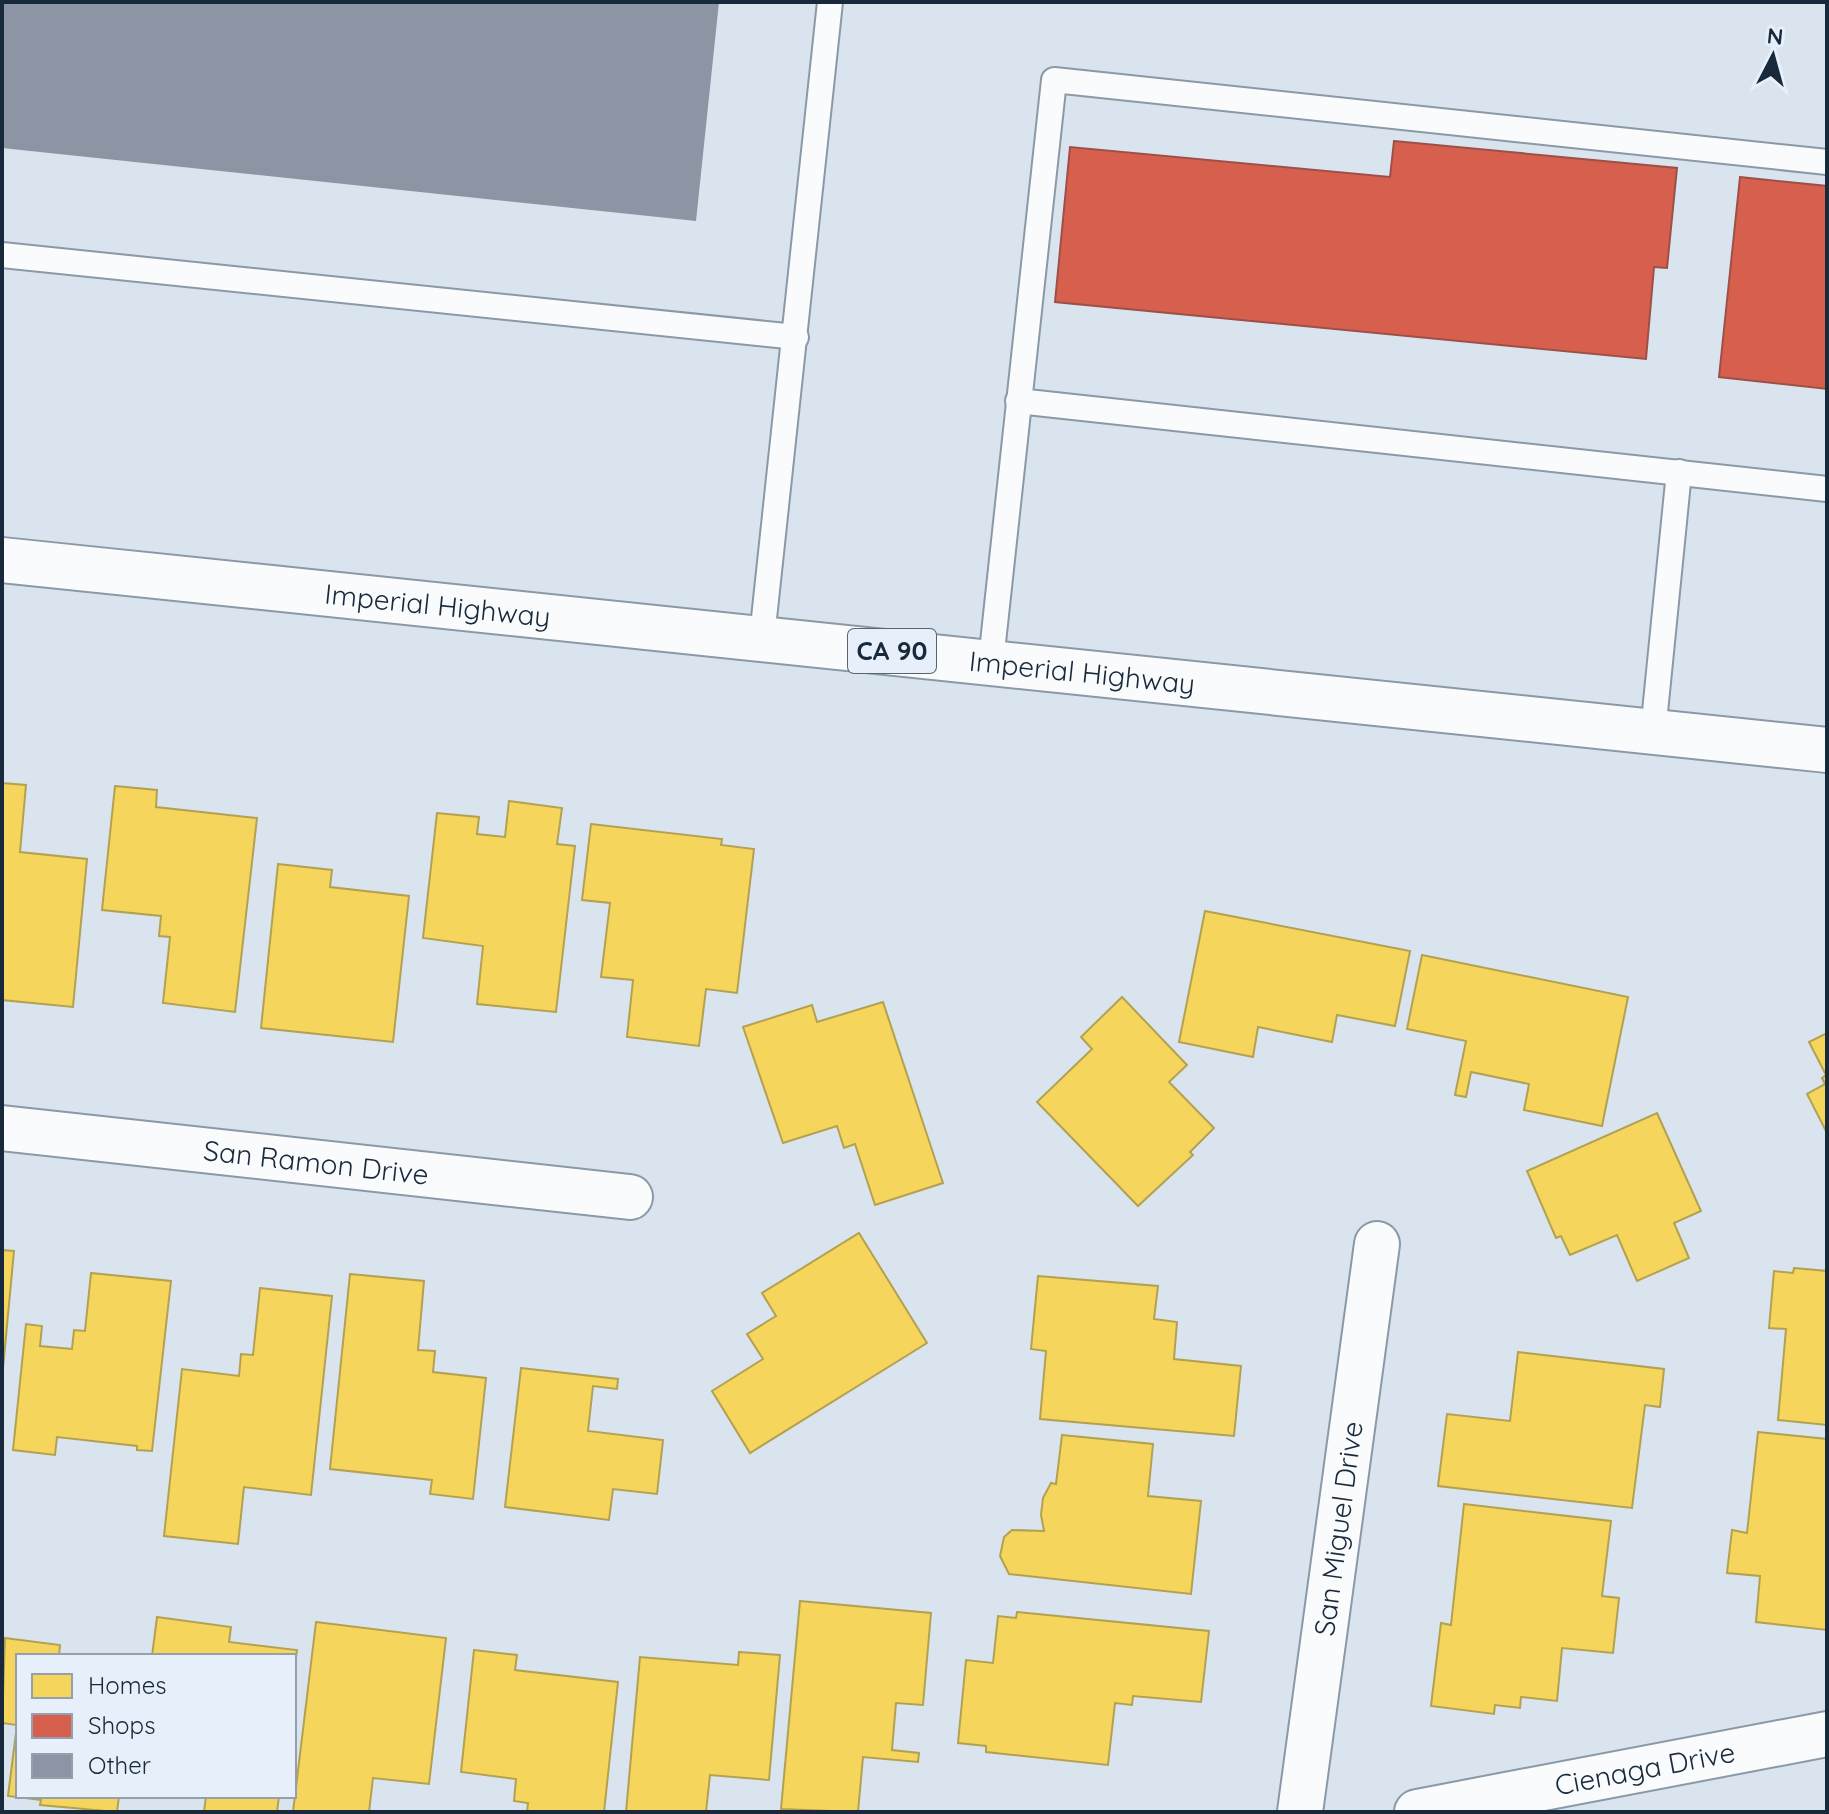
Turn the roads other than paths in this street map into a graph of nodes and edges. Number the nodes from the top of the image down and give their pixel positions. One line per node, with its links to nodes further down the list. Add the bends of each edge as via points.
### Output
1 (830, 2): 4 (lane)
2 (1827, 162): 5 (lane, via 1054,80)
3 (2, 255): 4 (lane)
4 (796, 337): 9 (lane)
5 (1018, 401): 6 (lane); 10 (lane)
6 (1679, 472): 7 (lane); 11 (lane)
7 (1827, 489)
8 (2, 560): 9 (main road, Imperial Highway / CA 90)
9 (762, 637): 10 (main road, Imperial Highway / CA 90)
10 (991, 661): 11 (main road, Imperial Highway / CA 90)
11 (1653, 732): 12 (main road, Imperial Highway / CA 90)
12 (1827, 750)
13 (2, 1128): 14 (main road, San Ramon Drive)
14 (630, 1197)
15 (1377, 1244): 17 (main road, San Miguel Drive)
16 (1827, 1734): 18 (main road, Cienaga Drive)
17 (1300, 1812)
18 (1417, 1812)

